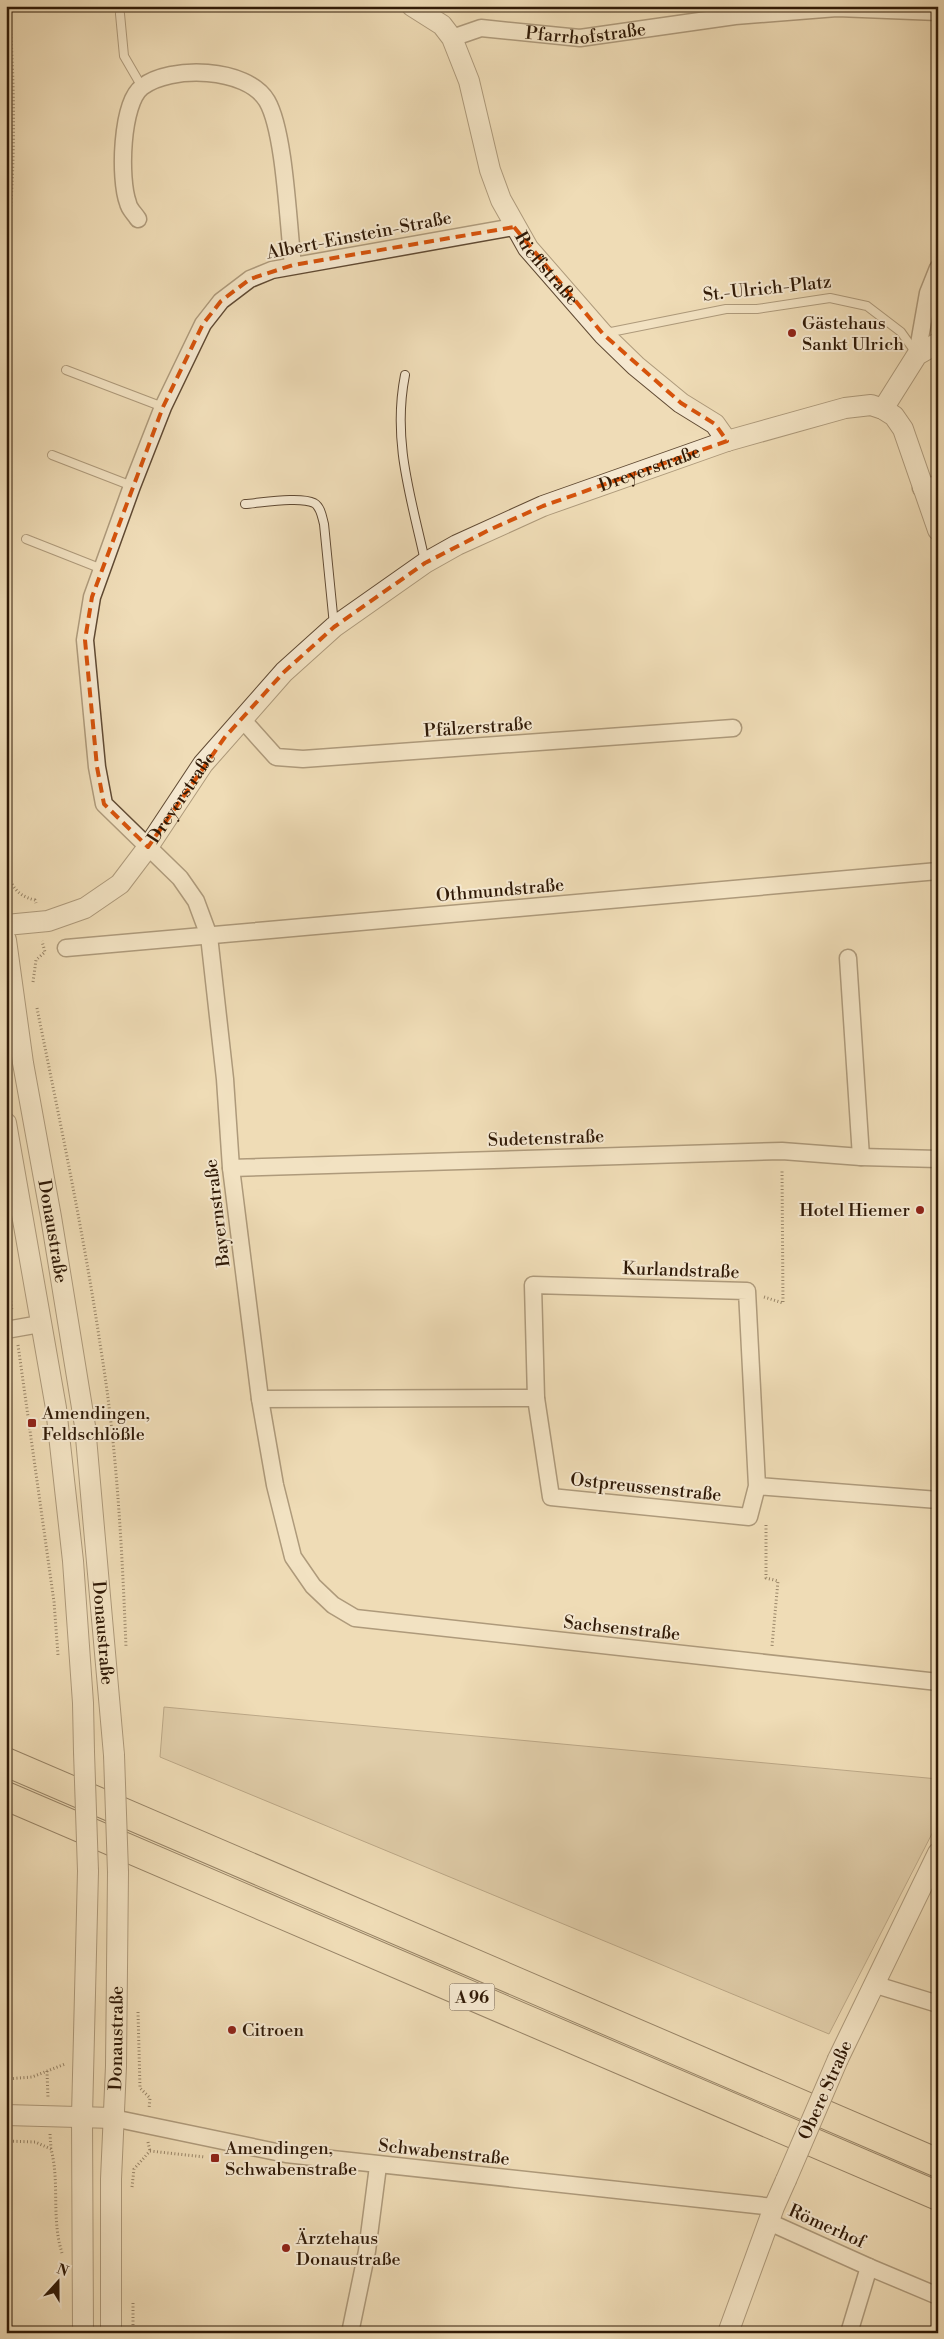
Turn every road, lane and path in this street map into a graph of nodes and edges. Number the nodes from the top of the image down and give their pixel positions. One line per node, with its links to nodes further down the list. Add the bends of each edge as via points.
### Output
1 (9, 6): 10 (path, via 14,79 12,208)
2 (412, 6): 6 (street, via 442,25)
3 (773, 9): 4 (street, Pfarrhofstraße); 6 (street, Pfarrhofstraße, via 580,38 481,28)
4 (938, 12)
5 (120, 14): 7 (lane, via 124,56)
6 (452, 38): 9 (street, Rieffstraße, via 469,82 490,170)
7 (142, 87): 8 (street, via 131,102 123,167 128,204); 11 (street, via 156,78 174,74 222,74 242,79 256,88 266,100 276,124)
8 (138, 219)
9 (514, 227): 11 (street, Albert-Einstein-Straße); 13 (street, Rieffstraße, via 528,248)
10 (6, 255)
11 (293, 265): 18 (street, Albert-Einstein-Straße, via 250,279 210,312)
12 (938, 268): 15 (street, via 926,302)
13 (603, 334): 15 (lane, St.-Ulrich-Platz, via 726,309 758,309 830,298 867,306 901,332); 20 (street, Rieffstraße, via 674,397 715,424)
14 (938, 342): 15 (street)
15 (917, 355): 19 (street)
16 (66, 370): 18 (lane)
17 (405, 374): 27 (lane, via 399,432)
18 (163, 407): 22 (street, Albert-Einstein-Straße)
19 (884, 409): 20 (street, Dreyerstraße, via 858,405); 23 (street, via 903,429)
20 (727, 441): 27 (street, Dreyerstraße, via 543,506)
21 (52, 455): 22 (lane)
22 (132, 486): 28 (street, Albert-Einstein-Straße)
23 (930, 486): 25 (street)
24 (245, 504): 29 (lane, via 304,500 315,503 320,509)
25 (938, 530)
26 (26, 539): 28 (lane)
27 (425, 563): 29 (street, Dreyerstraße)
28 (102, 569): 32 (street, Albert-Einstein-Straße, via 92,597 85,640 100,790 104,804)
29 (334, 627): 30 (street, Dreyerstraße, via 284,672)
30 (242, 719): 31 (street, Pfälzerstraße, via 276,757 303,759); 32 (street, Dreyerstraße, via 203,764)
31 (733, 728)
32 (148, 847): 34 (street, Dreyerstraße, via 120,884 85,908 48,921); 35 (street, Bayernstraße, via 180,878 196,901)
33 (938, 871): 35 (street, Othmundstraße)
34 (6, 926)
35 (209, 936): 37 (street, Othmundstraße); 43 (street, Bayernstraße)
36 (6, 940): 66 (street, Donaustraße, bridge, via 23,1063 85,1426 114,1755 118,1872)
37 (66, 948)
38 (848, 958): 41 (street)
39 (6, 1123): 46 (street, Donaustraße)
40 (782, 1151): 41 (street, Sudetenstraße); 43 (street, Sudetenstraße); 45 (path, via 783,1302)
41 (861, 1157): 42 (street, Sudetenstraße)
42 (938, 1159)
43 (231, 1168): 49 (street, Bayernstraße)
44 (10, 1253): 47 (path)
45 (747, 1291): 48 (street, Kurlandstraße, via 533,1285); 50 (street, Kurlandstraße)
46 (40, 1324): 47 (street); 65 (street, Donaustraße, bridge, via 56,1408 73,1560 83,1703 88,1871)
47 (11, 1330): 54 (path, via 54,1602)
48 (536, 1398): 49 (street); 52 (street, Ostpreussenstraße, via 551,1497)
49 (260, 1399): 53 (street, Bayernstraße, via 275,1485 293,1557)
50 (757, 1486): 51 (street); 52 (street)
51 (938, 1500)
52 (749, 1517): 55 (path, via 766,1521 766,1578 778,1581)
53 (313, 1586): 55 (street, Sachsenstraße, via 348,1614 372,1621)
54 (58, 1656)
55 (770, 1664): 56 (street, Sachsenstraße)
56 (938, 1682)
57 (6, 1762): 69 (highway, A 96)
58 (6, 1796): 74 (highway, A 96)
59 (938, 1853): 60 (street, Obere Straße)
60 (873, 1984): 61 (street); 75 (street, Obere Straße, bridge)
61 (938, 2004)
62 (62, 2064): 63 (path, via 32,2077)
63 (6, 2079)
64 (6, 2115): 65 (street)
65 (82, 2116): 66 (street); 80 (street, Donaustraße)
66 (113, 2118): 70 (street, Schwabenstraße, via 252,2148); 81 (street, Donaustraße)
67 (6, 2141): 72 (path, via 35,2142 51,2149 56,2165)
68 (206, 2157): 71 (path, via 150,2151 134,2169)
69 (938, 2163)
70 (378, 2166): 75 (street, Schwabenstraße); 83 (street)
71 (132, 2189)
72 (54, 2196): 73 (path); 76 (path, via 55,2226)
73 (60, 2196)
74 (938, 2196)
75 (771, 2214): 77 (street, Römerhof); 84 (street, Obere Straße)
76 (64, 2258)
77 (868, 2267): 79 (street, Römerhof); 85 (street, Römerhof)
78 (132, 2293): 82 (path)
79 (938, 2296)
80 (83, 2333)
81 (111, 2333)
82 (133, 2333)
83 (350, 2333)
84 (728, 2333)
85 (849, 2333)

